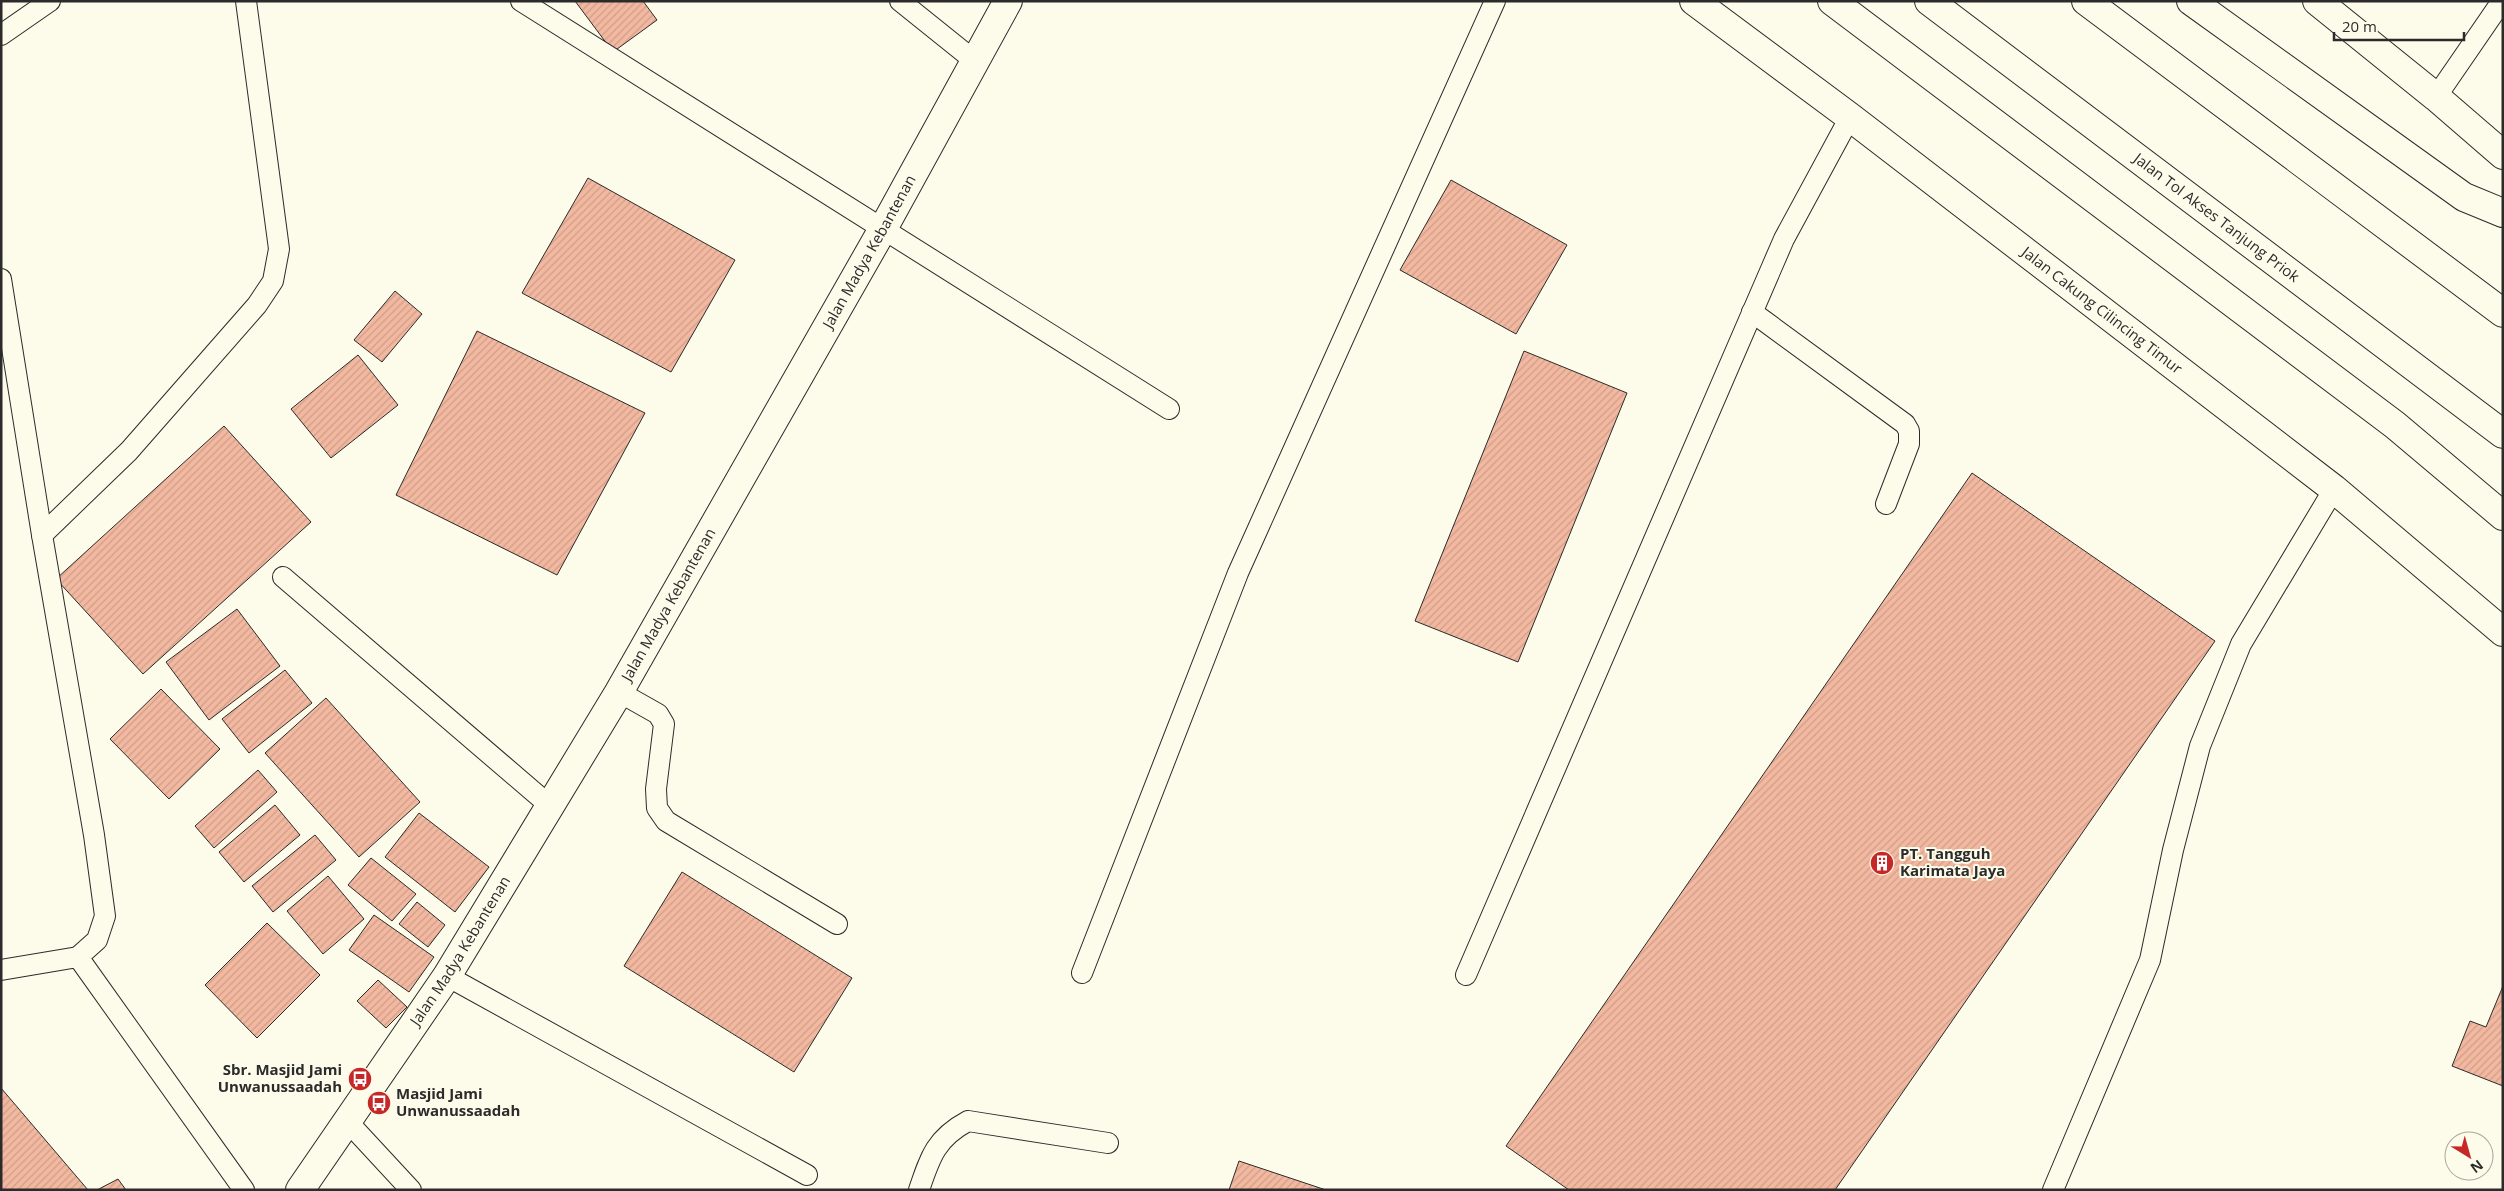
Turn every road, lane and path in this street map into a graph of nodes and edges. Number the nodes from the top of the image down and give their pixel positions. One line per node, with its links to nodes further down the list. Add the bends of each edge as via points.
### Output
1 (50, 1): 14 (lane)
2 (246, 1): 29 (lane, via 279,250 273,281 257,305 129,451)
3 (521, 1): 20 (lane)
4 (900, 1): 15 (lane)
5 (1008, 1): 15 (main road, Jalan Madya Kebantenan)
6 (1495, 1): 37 (lane, via 1238,573)
7 (1694, 1): 17 (main road, Jalan Cakung Cilincing Timur)
8 (1832, 1): 28 (main road, via 2395,425)
9 (1929, 1): 25 (main road, Jalan Tol Akses Tanjung Priok)
10 (2086, 1): 23 (main road)
11 (2191, 1): 19 (main road, via 2464,197)
12 (2502, 1): 16 (lane)
13 (2329, 5): 16 (main road)
14 (1, 35)
15 (976, 62): 20 (main road, Jalan Madya Kebantenan)
16 (2436, 97): 18 (main road)
17 (1850, 117): 22 (lane, via 1784,239); 26 (main road, Jalan Cakung Cilincing Timur)
18 (2503, 155)
19 (2503, 213)
20 (884, 227): 24 (lane); 32 (main road, Jalan Madya Kebantenan)
21 (1, 279): 29 (lane)
22 (1752, 312): 27 (lane, via 1905,424 1909,431 1908,444); 38 (lane)
23 (2503, 313)
24 (1169, 409)
25 (2503, 434)
26 (2334, 488): 31 (main road, Jalan Cakung Cilincing Timur); 47 (lane, via 2241,644 2206,729 2173,850 2150,960)
27 (1886, 504)
28 (2503, 516)
29 (42, 535): 35 (lane, via 105,916 97,940)
30 (283, 577): 33 (lane)
31 (2503, 632)
32 (619, 692): 33 (main road, Jalan Madya Kebantenan); 34 (lane, via 658,714 664,724 656,789 657,808 666,821)
33 (549, 805): 39 (main road, Jalan Madya Kebantenan)
34 (837, 924)
35 (78, 958): 36 (lane); 43 (lane)
36 (1, 970)
37 (1082, 973)
38 (1466, 975)
39 (447, 976): 40 (main road, Jalan Madya Kebantenan); 42 (lane)
40 (348, 1122): 44 (main road, Jalan Madya Kebantenan); 45 (lane)
41 (1108, 1143): 46 (lane, via 968,1120 950,1130 930,1154)
42 (808, 1175)
43 (244, 1190)
44 (300, 1190)
45 (411, 1190)
46 (919, 1190)
47 (2052, 1190)

